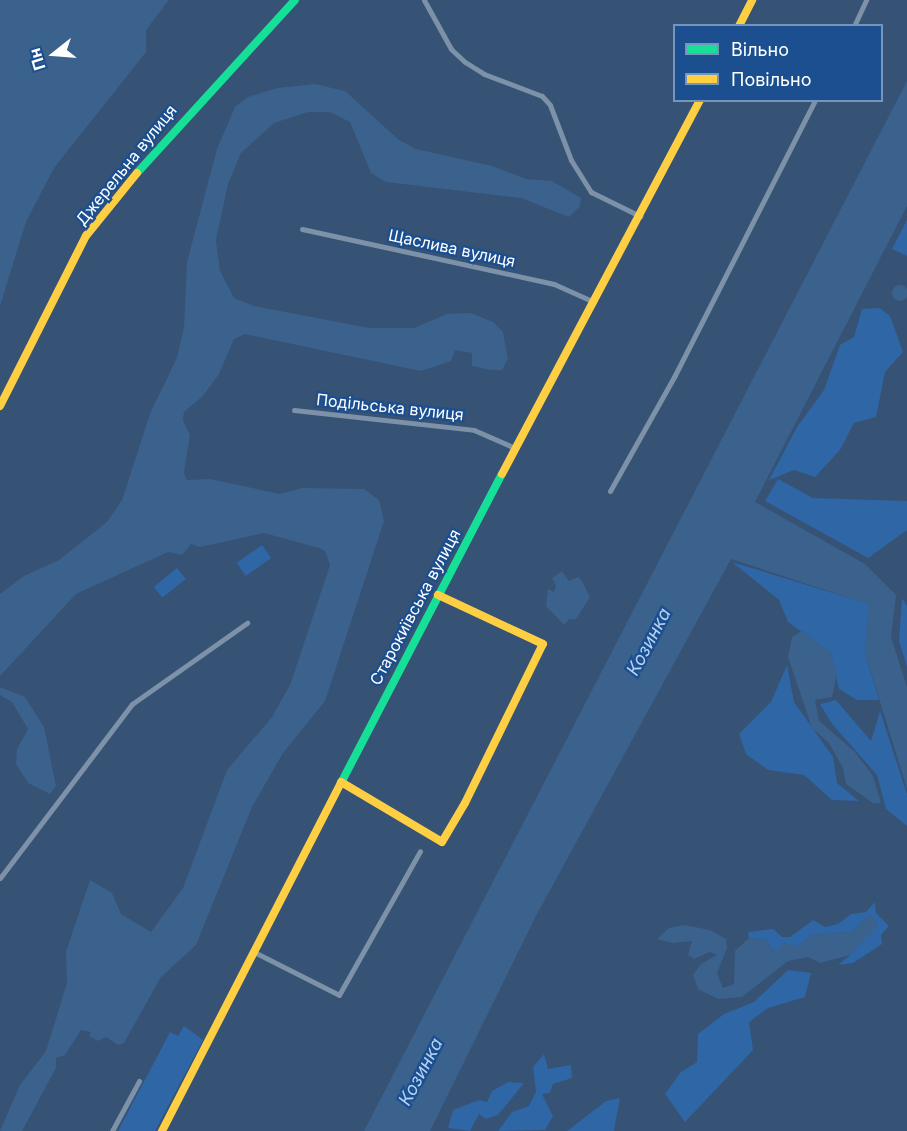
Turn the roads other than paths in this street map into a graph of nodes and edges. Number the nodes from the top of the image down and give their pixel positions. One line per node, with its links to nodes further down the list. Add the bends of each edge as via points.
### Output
1 (294, 0): 12 (street, Джерельна вулиця, via 162,142 86,236)
2 (424, 0): 9 (street, via 451,49 465,62 484,74 542,96 550,105 571,160 591,192)
3 (752, 0): 5 (street)
4 (866, 0): 6 (street)
5 (740, 24)
6 (855, 24)
7 (699, 102): 9 (street, Старокиївська вулиця)
8 (814, 102): 15 (street, via 674,377)
9 (640, 216): 11 (street, Старокиївська вулиця)
10 (302, 229): 11 (street, Щаслива вулиця, via 554,284)
11 (594, 302): 14 (street, Старокиївська вулиця)
12 (0, 406)
13 (294, 410): 14 (street, Подільська вулиця, via 474,430)
14 (514, 448): 16 (street, Старокиївська вулиця)
15 (610, 491)
16 (438, 595): 18 (street, Старокиївська вулиця); 18 (street, via 543,644 465,803 442,842)
17 (247, 623): 20 (street, via 132,704)
18 (341, 782): 21 (street, Старокиївська вулиця)
19 (420, 851): 21 (street, via 339,995)
20 (0, 878)
21 (254, 952): 24 (street, Старокиївська вулиця)
22 (139, 1081): 23 (street)
23 (112, 1131)
24 (162, 1131)

